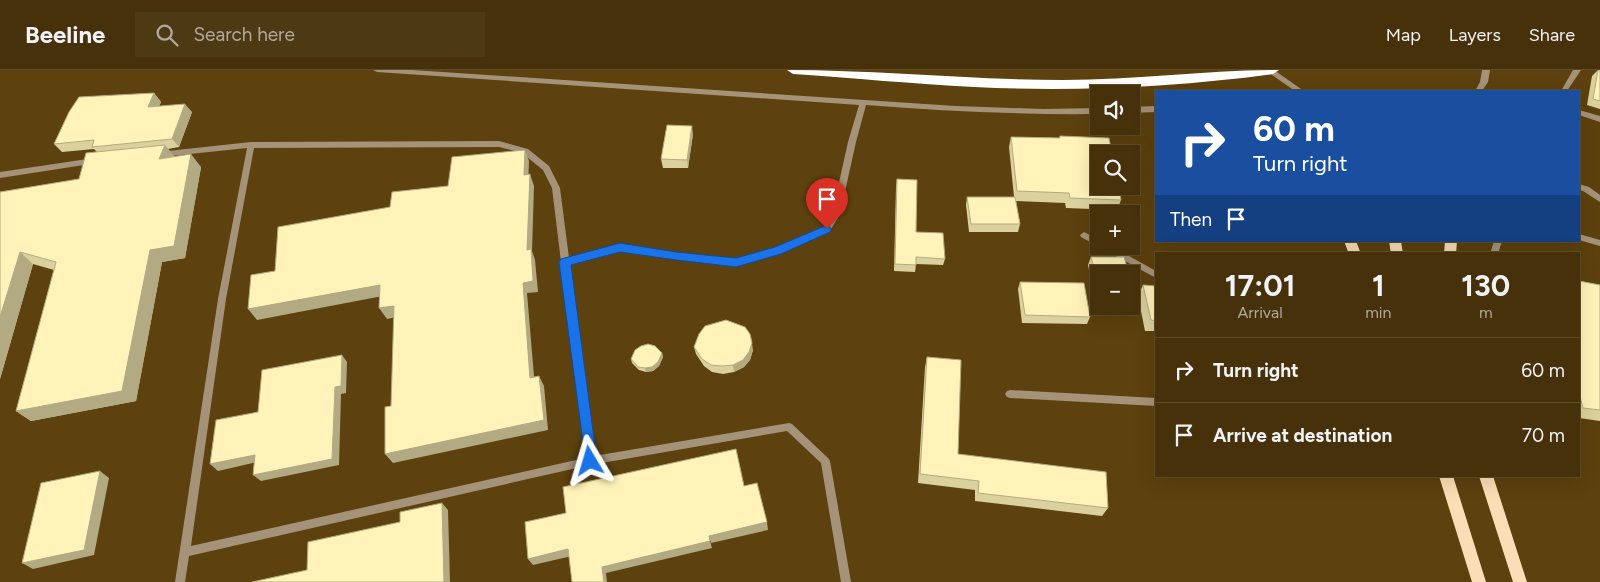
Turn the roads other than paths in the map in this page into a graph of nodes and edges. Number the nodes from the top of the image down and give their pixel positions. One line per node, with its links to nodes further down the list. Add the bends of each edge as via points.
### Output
1 (377, 70): 10 (street)
2 (793, 70): 4 (highway, via 976,83 1066,84 1146,82)
3 (1269, 70): 7 (street)
4 (1273, 70)
5 (1486, 70): 8 (street)
6 (1577, 70): 9 (street)
7 (1299, 90)
8 (1479, 90)
9 (1565, 90)
10 (863, 104): 13 (street); 27 (street, via 836,214 827,229 777,251 736,262 620,248)
11 (1155, 109): 12 (street)
12 (1140, 110)
13 (1090, 111)
14 (1580, 112): 15 (street)
15 (1600, 119)
16 (251, 145): 17 (street); 27 (street, via 499,144 525,151 546,168 556,188); 34 (street, via 222,299)
17 (152, 155)
18 (103, 160): 19 (street)
19 (0, 175)
20 (1580, 187): 21 (street)
21 (1600, 199)
22 (1084, 235): 24 (street)
23 (1580, 237): 25 (street)
24 (1090, 239)
25 (1600, 243)
26 (1119, 255): 28 (lane)
27 (565, 262): 31 (street)
28 (1155, 274)
29 (1010, 394): 30 (street)
30 (1155, 402)
31 (590, 461): 34 (street); 36 (street, via 789,427 825,460)
32 (1446, 477): 37 (main road)
33 (1486, 477): 38 (main road)
34 (185, 552): 35 (street)
35 (180, 582)
36 (846, 582)
37 (1479, 582)
38 (1520, 582)

